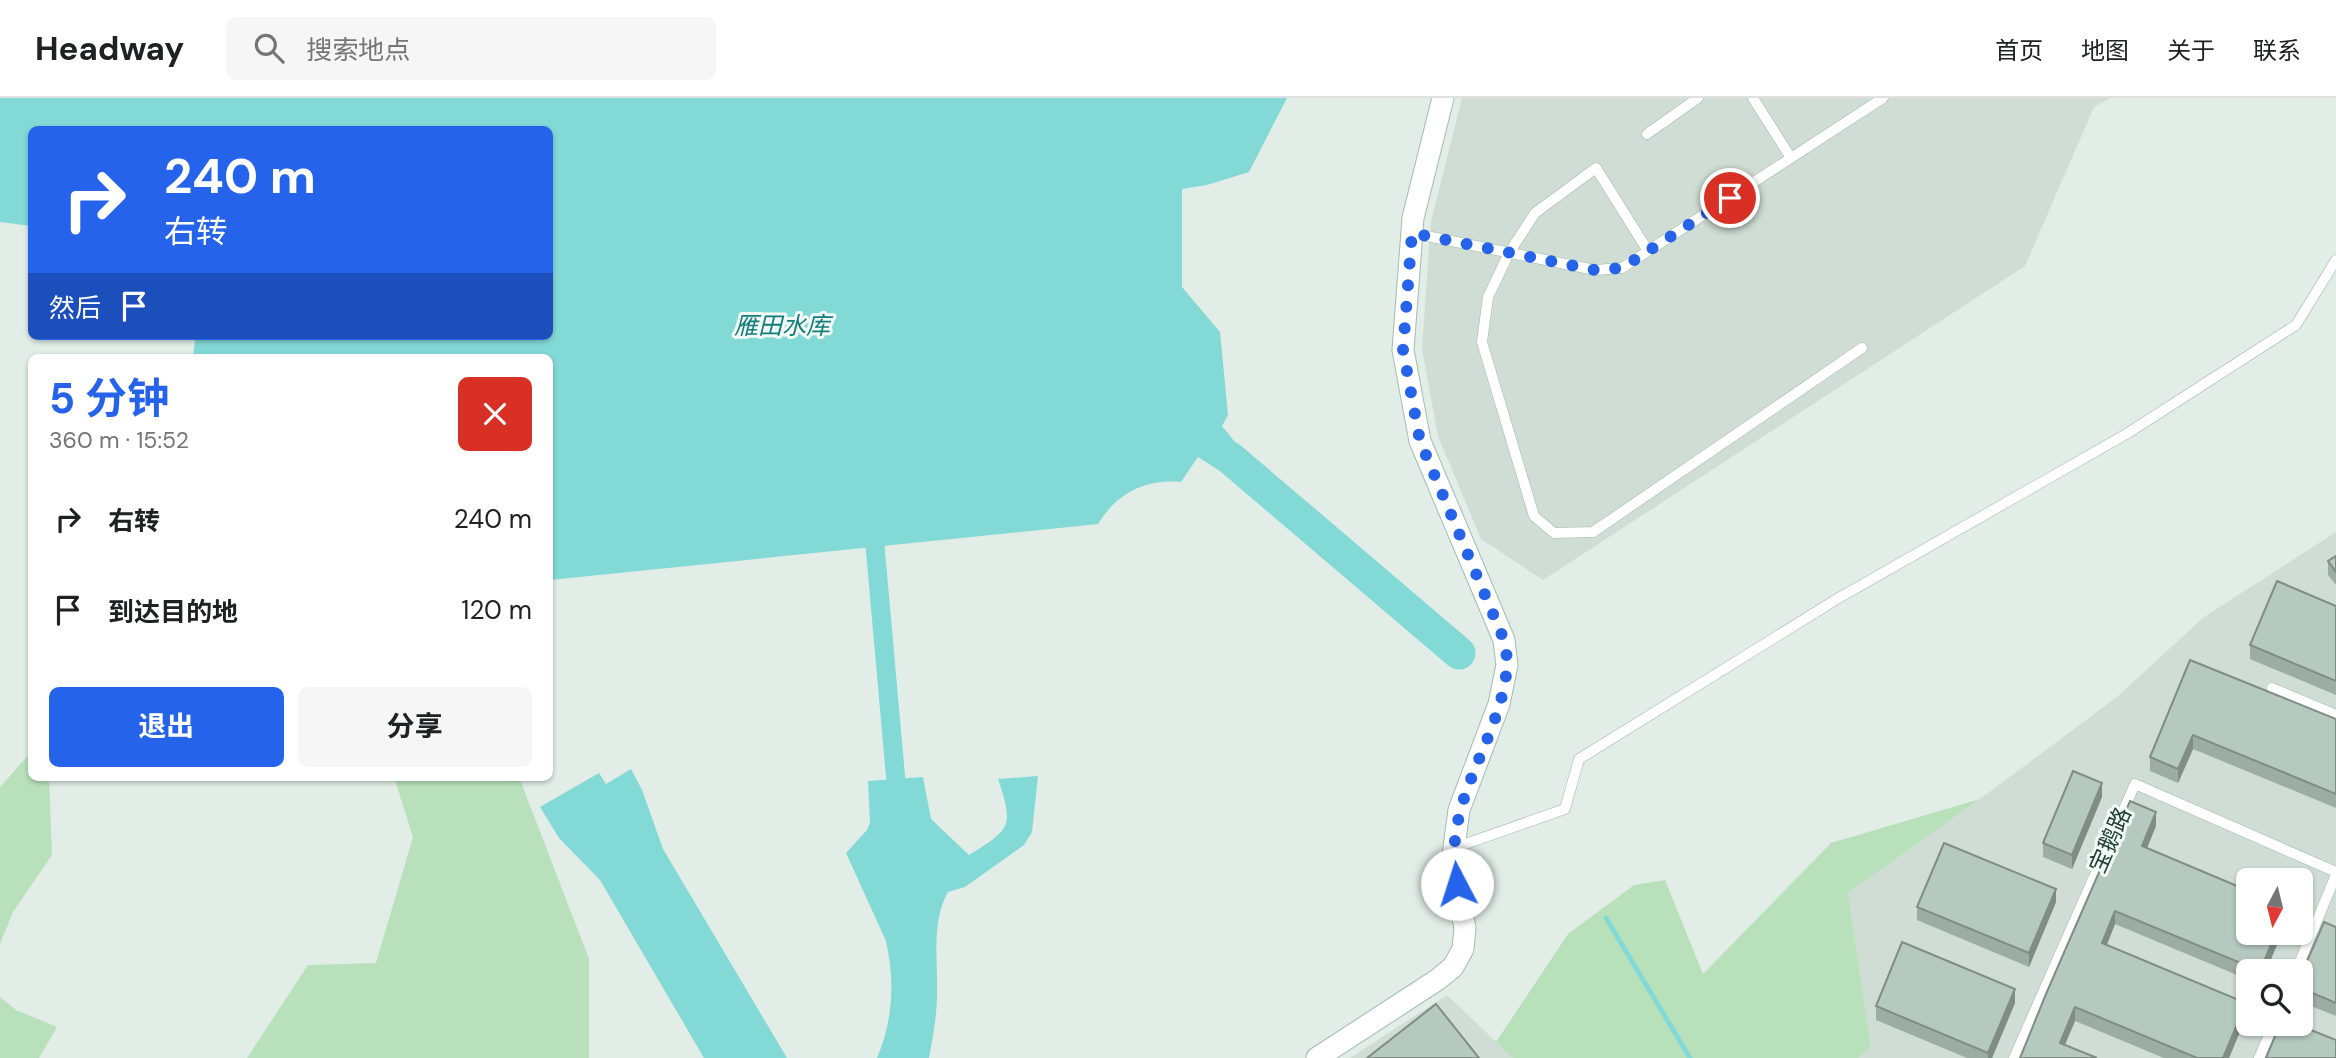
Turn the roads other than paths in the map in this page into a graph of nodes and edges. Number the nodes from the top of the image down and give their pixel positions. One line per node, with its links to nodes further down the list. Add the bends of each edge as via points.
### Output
1 (1443, 98): 7 (main road)
2 (1698, 98): 5 (lane)
3 (1753, 98): 6 (lane)
4 (1883, 98): 6 (lane)
5 (1647, 134)
6 (1791, 158): 8 (lane)
7 (1412, 233): 9 (lane); 14 (main road, via 1403,350 1420,441 1504,640 1507,665 1499,704 1459,810)
8 (1648, 251): 9 (lane, via 1622,268 1595,270); 9 (lane, via 1596,168 1535,213)
9 (1509, 253): 11 (lane, via 1488,297 1482,342 1534,516 1554,533 1593,531)
10 (2336, 260): 14 (lane, via 2296,324 2128,433 1838,599 1579,759 1565,810)
11 (1863, 348)
12 (2273, 688): 13 (lane)
13 (2336, 715)
14 (1454, 848): 18 (main road, via 1452,862 1465,928 1463,949 1453,968)
15 (2336, 874): 16 (lane); 19 (lane, 宝鹅路, via 2135,784)
16 (2301, 959)
17 (2269, 1036): 20 (lane)
18 (1317, 1058)
19 (2014, 1058)
20 (2259, 1058)

